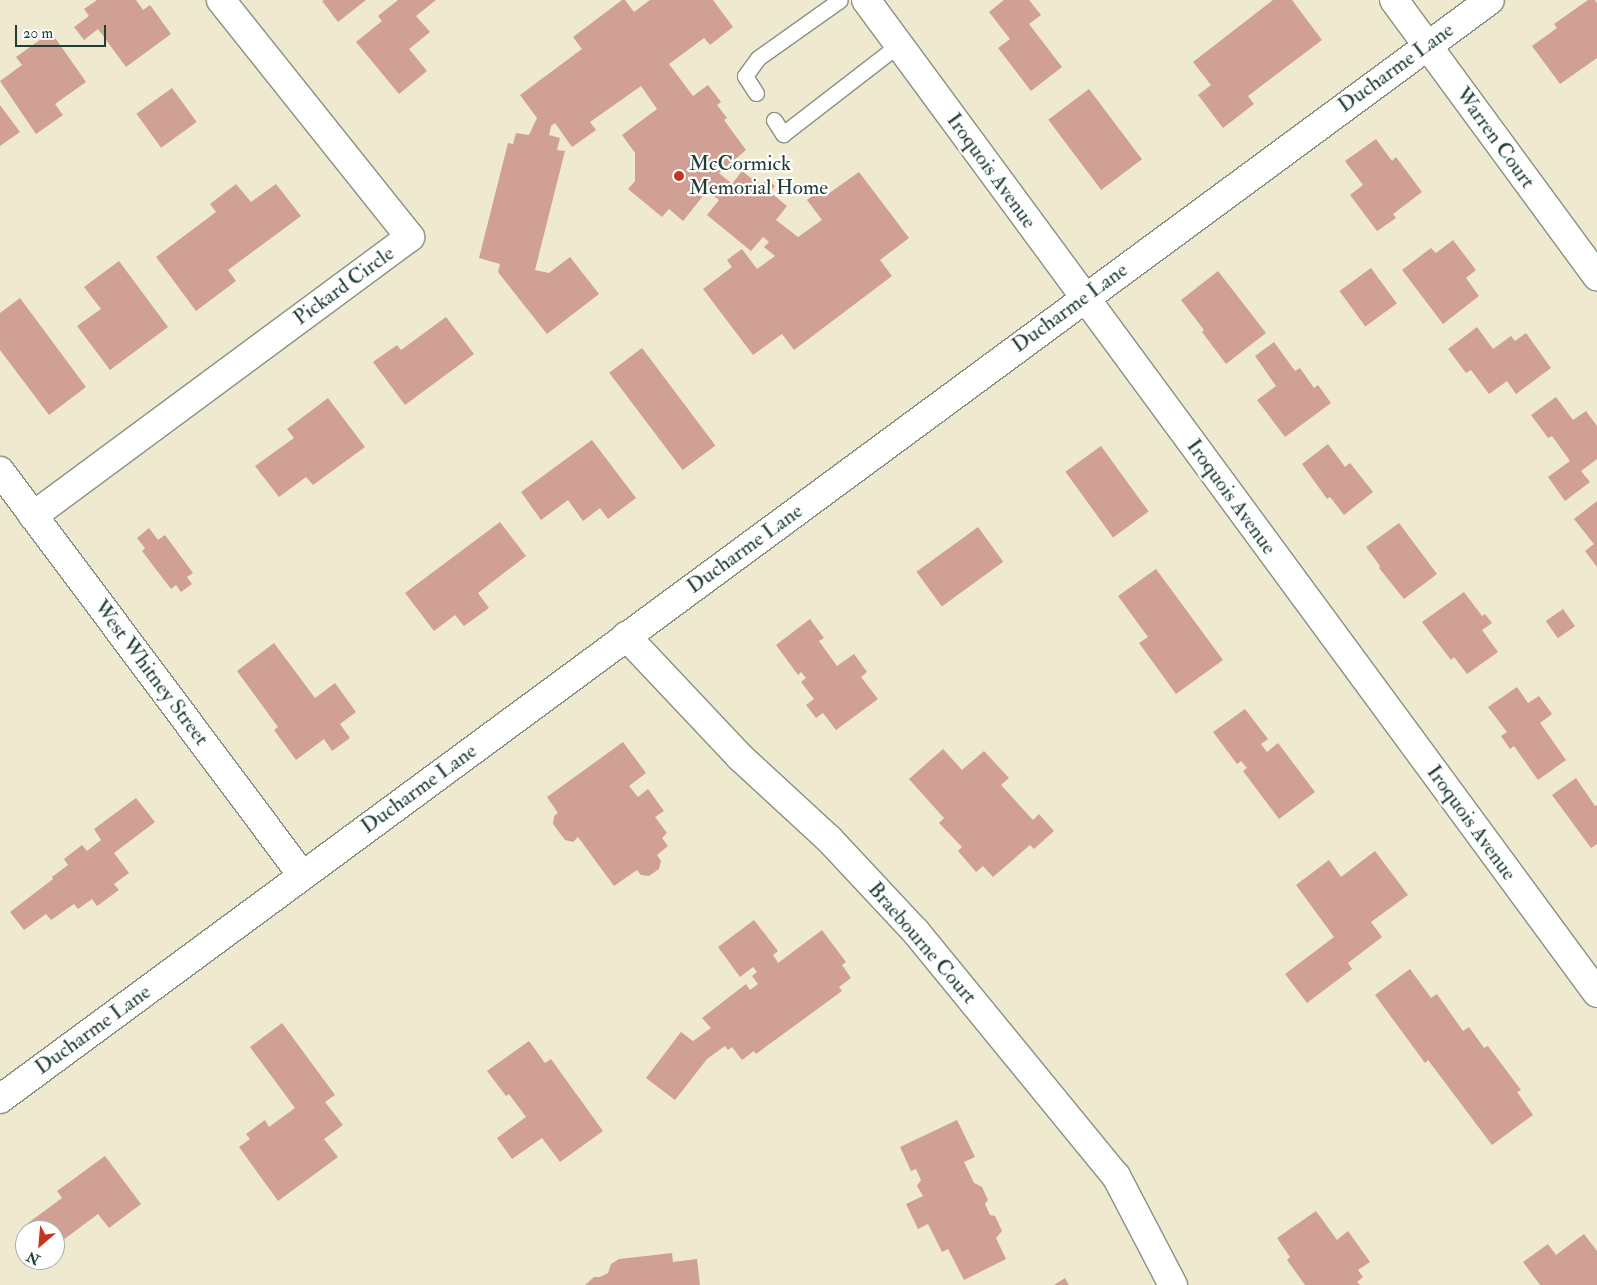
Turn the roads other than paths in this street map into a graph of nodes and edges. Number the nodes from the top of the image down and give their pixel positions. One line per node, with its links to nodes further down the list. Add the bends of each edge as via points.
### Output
1 (221, 0): 13 (street, Pickard Circle, via 410,237)
2 (840, 0): 8 (lane, via 758,58 745,76)
3 (866, 0): 6 (street, Iroquois Avenue)
4 (1394, 0): 7 (street, Warren Court)
5 (1490, 0): 7 (street, Ducharme Lane)
6 (898, 44): 9 (lane, via 783,134); 11 (street, Iroquois Avenue)
7 (1427, 45): 10 (street, Warren Court); 11 (street, Ducharme Lane)
8 (756, 94)
9 (774, 120)
10 (1597, 276)
11 (1085, 298): 14 (street, Ducharme Lane); 16 (street, Iroquois Avenue)
12 (0, 471): 13 (street, West Whitney Street)
13 (33, 516): 15 (street, West Whitney Street)
14 (626, 636): 15 (street, Ducharme Lane); 18 (street, Braebourne Court, via 740,757 829,839 916,932 1116,1176)
15 (302, 875): 17 (street, Ducharme Lane)
16 (1597, 993)
17 (0, 1099)
18 (1173, 1285)

